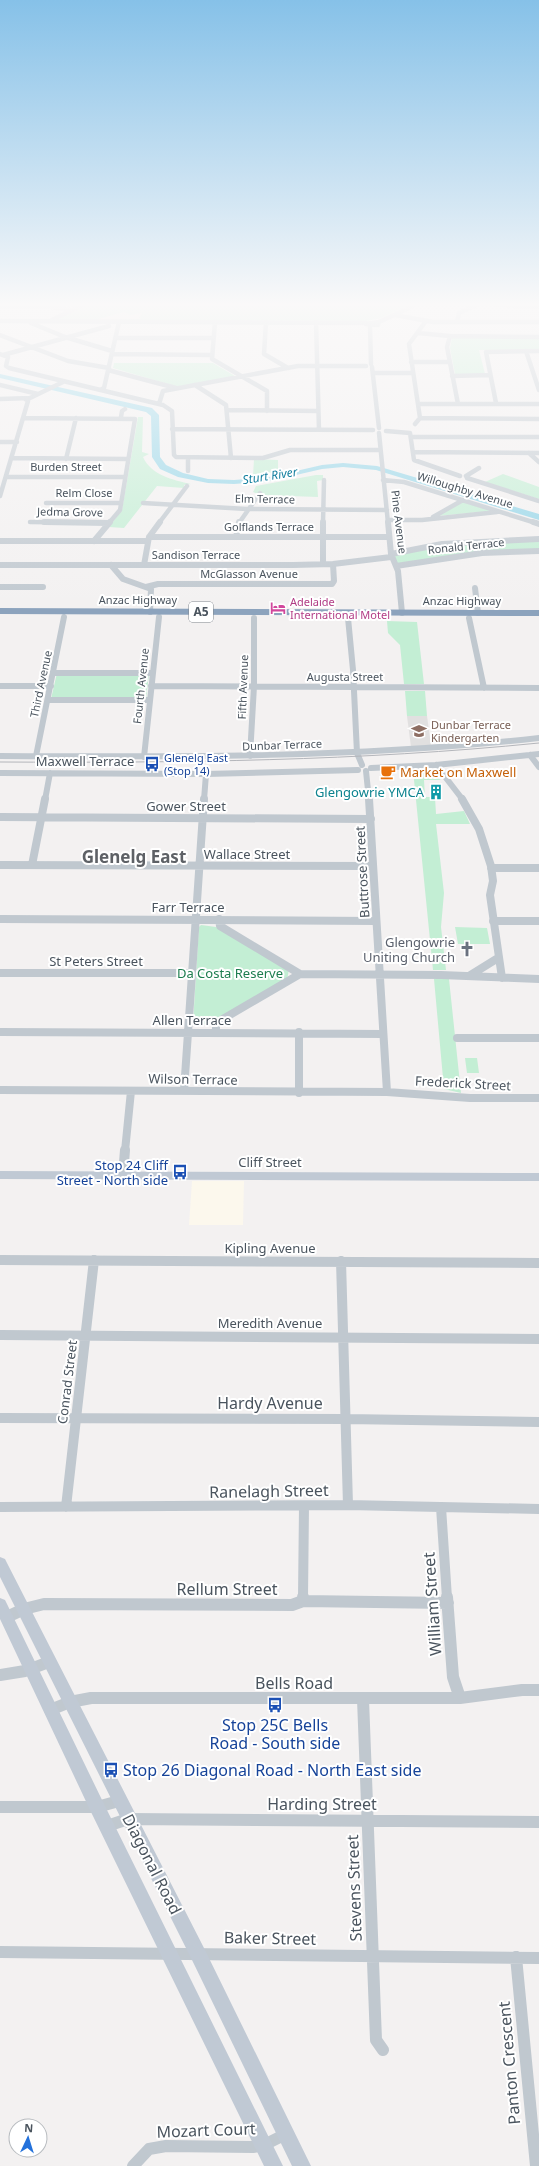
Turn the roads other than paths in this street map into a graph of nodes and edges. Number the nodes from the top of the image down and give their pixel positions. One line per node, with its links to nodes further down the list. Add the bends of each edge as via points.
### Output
1 (27, 406): 12 (street)
2 (163, 406): 18 (street, via 172,411)
3 (226, 406): 9 (street)
4 (267, 406): 10 (street)
5 (318, 406): 11 (street)
6 (377, 406): 21 (street, Pine Avenue)
7 (418, 406): 15 (street)
8 (125, 409): 14 (street)
9 (227, 410): 10 (street); 19 (street)
10 (267, 410): 11 (street)
11 (318, 411): 20 (street)
12 (24, 418): 13 (street); 25 (street)
13 (76, 418): 14 (street); 31 (street)
14 (121, 418): 32 (street, via 135,420)
15 (420, 418): 16 (street); 17 (street)
16 (539, 419)
17 (415, 424)
18 (172, 429): 19 (street); 33 (street, via 174,455 178,458)
19 (228, 430): 20 (street); 34 (street)
20 (319, 430): 21 (street)
21 (379, 431): 22 (street, via 406,431); 26 (street, Pine Avenue)
22 (411, 437): 23 (street); 27 (street)
23 (539, 437)
24 (0, 442): 25 (street)
25 (17, 442): 30 (street)
26 (380, 450): 34 (street, via 290,450 266,458); 43 (street, Pine Avenue)
27 (413, 452): 28 (street); 41 (street, via 414,460 422,465 461,478)
28 (529, 453): 29 (street); 35 (street)
29 (539, 453)
30 (12, 458): 31 (street); 39 (street)
31 (66, 458): 32 (street)
32 (128, 458): 40 (street)
33 (188, 458): 34 (street); 37 (street)
34 (231, 458)
35 (539, 462)
36 (479, 468): 41 (street)
37 (188, 471)
38 (0, 474): 39 (street, Burden Street)
39 (7, 475): 40 (street, Burden Street); 46 (street)
40 (125, 477): 50 (street)
41 (467, 477): 48 (street)
42 (324, 480): 54 (street)
43 (383, 480): 47 (street, Willoughby Avenue, via 404,482); 55 (street, Pine Avenue)
44 (187, 486): 52 (street)
45 (260, 493): 53 (street)
46 (0, 496)
47 (463, 500): 56 (street, Willoughby Avenue); 57 (street)
48 (539, 501)
49 (46, 502): 50 (street, Relm Close)
50 (121, 503): 60 (street, via 120,510)
51 (143, 503): 52 (street, Elm Terrace)
52 (173, 506): 53 (street, Elm Terrace); 65 (street)
53 (247, 509): 54 (street, Elm Terrace); 62 (street, via 238,524)
54 (324, 510): 55 (street, Elm Terrace); 63 (street)
55 (387, 510): 58 (street, Pine Avenue)
56 (502, 511): 57 (street); 61 (street, Willoughby Avenue)
57 (431, 519): 58 (street)
58 (388, 520): 64 (street, Pine Avenue)
59 (30, 522): 60 (street, Jedma Grove)
60 (109, 523): 68 (street)
61 (539, 524)
62 (236, 537): 63 (street, Golflands Terrace); 65 (street, Golflands Terrace)
63 (322, 537): 64 (street, Golflands Terrace); 71 (street)
64 (389, 537): 70 (street, Pine Avenue)
65 (148, 539): 68 (street, Golflands Terrace); 75 (street)
66 (539, 539): 70 (street, Sandison Terrace, via 442,544)
67 (0, 541): 68 (street, Golflands Terrace)
68 (94, 541)
69 (539, 550): 76 (street, Ronald Terrace, via 482,553)
70 (391, 556): 72 (street, Sandison Terrace); 76 (street, Pine Avenue)
71 (323, 564): 72 (street, Sandison Terrace); 75 (street, Sandison Terrace)
72 (333, 564): 79 (street, McGlasson Avenue, via 334,581 327,584 158,584)
73 (0, 565): 74 (street, Sandison Terrace)
74 (111, 565): 75 (street, Sandison Terrace); 79 (street, via 121,579)
75 (144, 565)
76 (396, 566): 81 (street, Pine Avenue)
77 (0, 587): 78 (street)
78 (42, 587)
79 (146, 587): 84 (street, Fourth Avenue, via 151,591)
80 (475, 588): 87 (street)
81 (402, 613): 85 (highway, Anzac Highway / A5); 87 (highway, Anzac Highway / A5)
82 (539, 613): 88 (highway, Anzac Highway / A5)
83 (11, 614): 84 (highway, Anzac Highway / A5); 86 (highway, Anzac Highway / A5)
84 (155, 614): 85 (highway, Anzac Highway / A5); 86 (highway, Anzac Highway / A5); 93 (street, Fourth Avenue)
85 (203, 615): 89 (highway, Anzac Highway / A5)
86 (64, 616): 92 (street, Third Avenue)
87 (474, 616): 88 (highway, Anzac Highway / A5); 88 (highway, Anzac Highway / A5, via 503,613); 90 (highway, Anzac Highway / A5); 99 (street)
88 (519, 617): 91 (highway, Anzac Highway / A5)
89 (254, 618): 90 (highway, Anzac Highway / A5); 97 (street, Fifth Avenue)
90 (348, 618): 98 (street)
91 (539, 618)
92 (54, 672): 93 (street); 95 (street, Third Avenue)
93 (153, 673): 96 (street, Fourth Avenue)
94 (0, 686): 95 (street)
95 (51, 686): 101 (street, Third Avenue)
96 (152, 686): 97 (street, Augusta Street); 102 (street, Fourth Avenue)
97 (254, 686): 98 (street, Augusta Street); 109 (street, Fifth Avenue)
98 (354, 687): 99 (street, Augusta Street); 104 (street)
99 (484, 688): 100 (street, Augusta Street)
100 (539, 688)
101 (48, 700): 102 (street); 108 (street, Third Avenue)
102 (150, 700): 110 (street, Fourth Avenue)
103 (539, 738): 104 (street, Dunbar Terrace)
104 (357, 753): 109 (street, Dunbar Terrace); 113 (street, Buttrose Street)
105 (539, 754): 106 (street, Maxwell Terrace)
106 (530, 755): 111 (street, Maxwell Terrace); 112 (street)
107 (0, 756): 108 (street, Dunbar Terrace)
108 (36, 756): 110 (street, Dunbar Terrace)
109 (250, 756): 110 (street, Dunbar Terrace)
110 (144, 757)
111 (436, 764): 113 (street, Maxwell Terrace); 125 (street, via 466,802 475,818)
112 (539, 767)
113 (363, 768): 116 (street, Maxwell Terrace); 120 (street, Buttrose Street)
114 (0, 772): 115 (street, Maxwell Terrace)
115 (50, 773): 116 (street, Maxwell Terrace); 118 (street)
116 (206, 774): 119 (street)
117 (0, 817): 118 (street, Gower Street)
118 (41, 817): 119 (street, Gower Street); 122 (street)
119 (203, 818): 120 (street, Gower Street); 123 (street)
120 (371, 819): 124 (street, Buttrose Street)
121 (0, 865): 122 (street, Wallace Street)
122 (32, 865): 123 (street, Wallace Street)
123 (199, 866): 124 (street, Wallace Street); 128 (street)
124 (373, 866): 130 (street, Buttrose Street)
125 (491, 868): 126 (street); 131 (street, via 493,886 490,895)
126 (539, 868)
127 (0, 919): 128 (street, Farr Terrace)
128 (196, 919): 129 (street, Farr Terrace); 135 (street)
129 (219, 919): 130 (street, Farr Terrace); 136 (street, via 220,926)
130 (376, 921): 137 (street, Buttrose Street)
131 (493, 921): 132 (street); 133 (street)
132 (539, 921)
133 (498, 958): 138 (street); 139 (street)
134 (0, 973): 135 (street, St Peters Street)
135 (192, 973): 144 (street)
136 (300, 974): 137 (street); 142 (street, via 216,1023)
137 (380, 975): 138 (street); 145 (street, Buttrose Street)
138 (469, 976): 139 (street)
139 (502, 978): 140 (street)
140 (539, 979)
141 (0, 1032): 144 (street, Allen Terrace)
142 (216, 1032): 143 (street, Allen Terrace); 144 (street, Allen Terrace)
143 (299, 1032): 145 (street, Allen Terrace); 152 (street)
144 (187, 1033): 150 (street)
145 (383, 1034): 151 (street, Buttrose Street)
146 (457, 1038): 147 (street)
147 (539, 1038)
148 (0, 1090): 149 (street, Wilson Terrace)
149 (131, 1091): 150 (street, Wilson Terrace); 155 (street)
150 (184, 1091): 152 (street, Wilson Terrace)
151 (387, 1092): 152 (street, Wilson Terrace); 153 (street, Frederick Street, via 465,1098)
152 (299, 1093)
153 (539, 1098)
154 (0, 1175): 155 (main road, Cliff Street)
155 (122, 1175): 156 (main road, Cliff Street)
156 (539, 1177)
157 (0, 1260): 158 (street, Kipling Avenue)
158 (94, 1260): 159 (street, Kipling Avenue); 162 (street, Conrad Street)
159 (341, 1261): 160 (street, Kipling Avenue); 163 (street)
160 (539, 1263)
161 (0, 1335): 162 (street, Meredith Avenue)
162 (86, 1335): 163 (street, Meredith Avenue); 166 (street, Conrad Street)
163 (342, 1336): 164 (street, Meredith Avenue); 167 (street)
164 (539, 1339)
165 (0, 1418): 166 (street, Hardy Avenue)
166 (76, 1418): 167 (street, Hardy Avenue); 172 (street, Conrad Street)
167 (346, 1419): 168 (street, Hardy Avenue); 169 (street)
168 (539, 1422)
169 (348, 1505): 170 (street, Ranelagh Street); 173 (street, Ranelagh Street)
170 (304, 1506): 172 (street, Ranelagh Street); 176 (street)
171 (0, 1507): 172 (street, Ranelagh Street)
172 (66, 1507)
173 (441, 1507): 174 (street, Ranelagh Street); 177 (street, William Street)
174 (539, 1509)
175 (0, 1563): 178 (main road, Diagonal Road)
176 (303, 1601): 177 (street, Rellum Street); 178 (street, Rellum Street, via 292,1605 44,1604)
177 (448, 1603): 184 (street, William Street, via 453,1677)
178 (24, 1609): 179 (street, Rellum Street); 180 (main road, Diagonal Road)
179 (3, 1611): 181 (main road, Diagonal Road)
180 (49, 1662): 181 (street); 186 (main road, Diagonal Road)
181 (32, 1671): 182 (street); 187 (main road, Diagonal Road)
182 (0, 1674)
183 (539, 1690): 184 (street, Bells Road, via 516,1690)
184 (460, 1698): 185 (street, Bells Road)
185 (363, 1699): 186 (street, Bells Road, via 91,1698); 192 (street, Stevens Street)
186 (70, 1702): 187 (street, Bells Road); 188 (main road, Diagonal Road)
187 (50, 1710): 190 (main road, Diagonal Road)
188 (120, 1801): 190 (street); 191 (main road, Diagonal Road)
189 (0, 1807): 190 (street)
190 (97, 1807): 194 (main road, Diagonal Road)
191 (128, 1819): 192 (street, Harding Street); 194 (street, Harding Street); 197 (main road, Diagonal Road)
192 (367, 1821): 193 (street, Harding Street); 198 (street, Stevens Street)
193 (539, 1822)
194 (107, 1826): 196 (main road, Diagonal Road)
195 (0, 1952): 196 (street, Baker Street)
196 (170, 1954): 197 (street, Baker Street); 203 (main road, Diagonal Road)
197 (198, 1954): 198 (street, Baker Street); 202 (main road, Diagonal Road)
198 (372, 1956): 199 (street, Baker Street); 201 (street, Stevens Street, via 376,2040)
199 (516, 1957): 200 (street, Baker Street); 207 (street, Panton Crescent)
200 (539, 1958)
201 (383, 2050)
202 (286, 2134): 203 (street, Mozart Court); 206 (main road, Diagonal Road)
203 (264, 2145): 204 (street, Mozart Court, via 166,2146 149,2149); 205 (main road, Diagonal Road)
204 (133, 2166)
205 (274, 2166)
206 (302, 2166)
207 (536, 2166)

